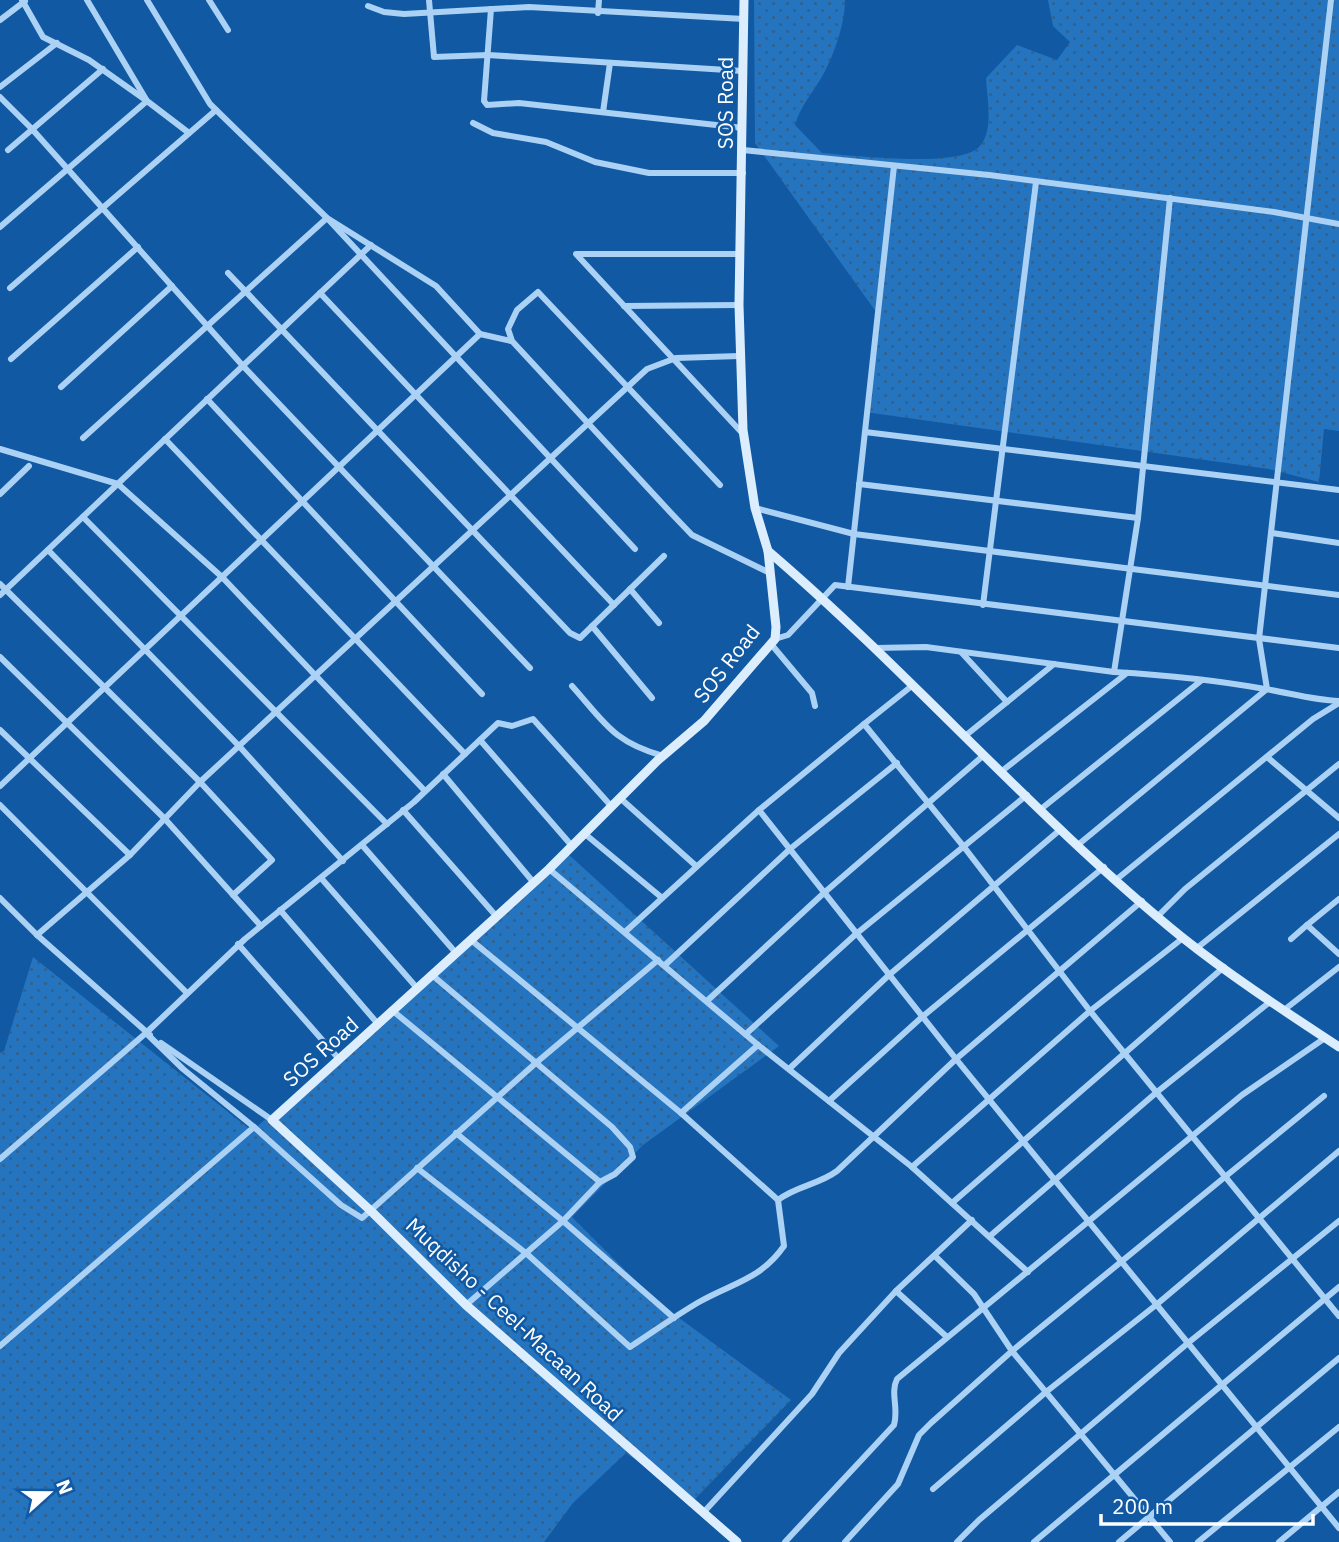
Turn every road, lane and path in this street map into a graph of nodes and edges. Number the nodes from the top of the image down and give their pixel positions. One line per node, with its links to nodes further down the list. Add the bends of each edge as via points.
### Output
1 (87, 0): 23 (street)
2 (146, 0): 24 (street, via 202,95)
3 (209, 0): 15 (street)
4 (429, 0): 11 (street)
5 (599, 0): 12 (street)
6 (744, 0): 13 (street, SOS Road)
7 (1331, 0): 39 (street)
8 (24, 1): 14 (street); 16 (street, via 43,37)
9 (368, 5): 11 (street, via 384,12)
10 (491, 9): 11 (street); 12 (street); 17 (street)
11 (430, 13): 17 (street, via 433,57)
12 (598, 13): 13 (street)
13 (744, 19): 20 (street, SOS Road)
14 (0, 20)
15 (228, 30)
16 (57, 43): 19 (street); 21 (street)
17 (488, 55): 18 (street); 25 (street, via 487,105 519,103)
18 (610, 62): 20 (street); 25 (street)
19 (103, 69): 23 (street); 28 (street)
20 (743, 71): 27 (street, SOS Road)
21 (0, 87)
22 (0, 97): 28 (street)
23 (146, 100): 29 (street); 33 (street)
24 (216, 110): 29 (street); 38 (street)
25 (603, 112): 27 (street)
26 (473, 123): 34 (street, via 493,133 546,142 595,162 649,173)
27 (743, 128): 31 (street, SOS Road)
28 (32, 129): 30 (street); 33 (street)
29 (189, 133): 37 (street)
30 (8, 150)
31 (743, 150): 32 (street); 34 (street, SOS Road)
32 (894, 166): 35 (street); 68 (street)
33 (66, 167): 37 (street); 41 (street)
34 (743, 173): 44 (street, SOS Road)
35 (1036, 181): 36 (street); 73 (street)
36 (1170, 198): 39 (street); 77 (street)
37 (103, 207): 43 (street); 48 (street)
38 (327, 218): 42 (street); 45 (street); 49 (street)
39 (1306, 218): 40 (street); 80 (street)
40 (1339, 224)
41 (0, 227)
42 (371, 245): 45 (street); 55 (street, via 436,286)
43 (138, 247): 47 (street); 59 (street)
44 (739, 254): 51 (street, SOS Road); 52 (street, via 576,254)
45 (360, 255): 50 (street); 58 (street)
46 (228, 274): 49 (street)
47 (172, 286): 53 (street); 62 (street)
48 (10, 288)
49 (246, 292): 53 (street); 54 (street)
50 (320, 293): 54 (street); 64 (street)
51 (739, 305): 52 (street); 57 (street, SOS Road)
52 (624, 306): 60 (street)
53 (208, 326): 61 (street); 70 (street)
54 (281, 329): 61 (street); 67 (street)
55 (480, 334): 56 (street); 58 (street)
56 (512, 341): 63 (street, via 510,321 538,292); 66 (street)
57 (740, 356): 60 (street); 69 (street, SOS Road)
58 (455, 357): 64 (street); 74 (street)
59 (11, 359)
60 (673, 359): 63 (street, via 647,369); 69 (street)
61 (243, 366): 65 (street); 75 (street)
62 (61, 387)
63 (626, 387): 66 (street); 81 (street)
64 (416, 394): 67 (street); 84 (street)
65 (207, 400): 71 (street); 135 (street)
66 (587, 423): 74 (street); 101 (street, via 692,535)
67 (378, 430): 75 (street); 89 (street)
68 (865, 432): 73 (street); 79 (street)
69 (744, 435): 86 (street, SOS Road)
70 (83, 438)
71 (165, 439): 78 (street); 92 (street)
72 (0, 449): 78 (street)
73 (1003, 449): 77 (street); 85 (street)
74 (549, 458): 84 (street); 94 (street)
75 (340, 465): 92 (street); 99 (street)
76 (29, 466): 83 (street)
77 (1143, 467): 80 (street); 88 (street)
78 (118, 484): 87 (street); 102 (street)
79 (859, 484): 85 (street); 91 (street)
80 (1277, 484): 82 (street); 90 (street)
81 (720, 485)
82 (1339, 491)
83 (0, 494)
84 (510, 495): 89 (street); 111 (street)
85 (996, 501): 88 (street); 97 (street)
86 (755, 508): 91 (street); 96 (street, SOS Road)
87 (83, 517): 95 (street); 113 (street)
88 (1138, 518): 100 (street)
89 (472, 530): 99 (street); 116 (street, via 570,633 580,638)
90 (1272, 533): 93 (street); 104 (street)
91 (854, 534): 97 (street); 105 (street)
92 (261, 539): 102 (street); 117 (street)
93 (1339, 543)
94 (635, 549)
95 (48, 550): 106 (street); 122 (street)
96 (768, 551): 101 (street, SOS Road); 110 (street)
97 (990, 553): 100 (street); 112 (street)
98 (664, 556): 107 (street)
99 (433, 566): 117 (street); 126 (street)
100 (1131, 569): 104 (street); 115 (street)
101 (770, 573): 119 (street, SOS Road)
102 (222, 577): 113 (street); 129 (street)
103 (0, 584): 106 (street)
104 (1266, 586): 109 (street); 118 (street)
105 (848, 587): 110 (street, via 835,585); 112 (street)
106 (6, 589): 108 (street); 133 (street)
107 (630, 589): 111 (street); 114 (street)
108 (0, 595)
109 (1339, 595)
110 (822, 597): 119 (street, via 788,635); 120 (street)
111 (614, 605): 116 (street)
112 (983, 605): 115 (street)
113 (180, 616): 122 (street); 140 (street)
114 (659, 623)
115 (1124, 623): 118 (street); 127 (street)
116 (592, 626): 136 (street)
117 (356, 638): 129 (street); 147 (street)
118 (1259, 639): 121 (street); 134 (street)
119 (773, 642): 139 (street, via 812,693); 149 (street, SOS Road, via 704,721)
120 (875, 648): 123 (street); 131 (street)
121 (1339, 648)
122 (144, 650): 133 (street); 146 (street)
123 (961, 652): 125 (street); 137 (street)
124 (0, 657): 141 (street)
125 (1054, 664): 127 (street); 137 (street)
126 (530, 668)
127 (1114, 672): 128 (street)
128 (1127, 673): 130 (street); 154 (street)
129 (316, 674): 140 (street); 158 (street)
130 (1202, 680): 134 (street); 165 (street)
131 (913, 685): 142 (street); 144 (street)
132 (572, 686): 149 (street, via 619,739)
133 (104, 687): 141 (street); 156 (street)
134 (1267, 689): 138 (street); 174 (street)
135 (482, 694)
136 (652, 698)
137 (1007, 702): 144 (street)
138 (1339, 702): 150 (street)
139 (815, 706)
140 (276, 711): 146 (street); 170 (street)
141 (67, 723): 151 (street); 169 (street)
142 (864, 724): 152 (street); 167 (street)
143 (0, 730): 151 (street)
144 (965, 736): 148 (street)
145 (480, 740): 147 (street); 164 (street, via 499,723 521,725 533,719); 176 (street)
146 (239, 746): 156 (street); 180 (street)
147 (465, 754): 155 (street)
148 (984, 755): 154 (street); 162 (street)
149 (663, 756): 161 (street, SOS Road)
150 (1267, 757): 159 (street); 185 (street)
151 (29, 758): 157 (street); 179 (street)
152 (897, 764): 162 (street); 178 (street)
153 (1339, 764): 159 (street)
154 (1002, 771): 160 (street)
155 (443, 774): 158 (street); 186 (street)
156 (200, 782): 169 (street); 190 (street, via 272,860)
157 (0, 786)
158 (425, 791): 166 (street)
159 (1306, 791): 168 (street); 196 (street)
160 (1027, 795): 165 (street); 177 (street)
161 (620, 798): 164 (street, SOS Road); 181 (street)
162 (928, 803): 177 (street); 189 (street)
163 (0, 805): 188 (street)
164 (612, 807): 172 (street, SOS Road)
165 (1041, 809): 171 (street)
166 (403, 810): 170 (street); 197 (street)
167 (758, 810): 178 (street); 181 (street)
168 (1339, 818)
169 (164, 819): 179 (street); 190 (street)
170 (387, 824): 175 (street)
171 (1061, 829): 174 (street); 187 (street)
172 (585, 834): 176 (street, SOS Road); 191 (street)
173 (1339, 834): 208 (street)
174 (1079, 844): 182 (street)
175 (362, 845): 180 (street); 209 (street)
176 (572, 846): 183 (street, SOS Road)
177 (964, 846): 187 (street); 202 (street)
178 (790, 849): 189 (street); 212 (street)
179 (130, 855): 188 (street)
180 (343, 861): 184 (street)
181 (695, 865): 191 (street)
182 (1104, 867): 185 (street); 200 (street)
183 (549, 869): 186 (street, SOS Road); 201 (street)
184 (321, 878): 195 (street); 218 (street)
185 (1117, 879): 194 (street)
186 (534, 883): 197 (street, SOS Road)
187 (995, 888): 200 (street); 217 (street)
188 (87, 892): 203 (street); 219 (street)
189 (825, 892): 202 (street); 220 (street)
190 (233, 895): 199 (street)
191 (661, 897): 201 (street)
192 (0, 898): 203 (street)
193 (1339, 899): 198 (street)
194 (1142, 901): 196 (street); 215 (street)
195 (280, 911): 199 (street); 226 (street)
196 (1158, 916): 204 (street)
197 (497, 917): 206 (street, SOS Road)
198 (1307, 925): 205 (street); 210 (street)
199 (261, 926): 207 (street)
200 (1027, 930): 215 (street); 225 (street)
201 (625, 932): 211 (street)
202 (856, 934): 217 (street); 229 (street)
203 (37, 935): 228 (street)
204 (1183, 938): 208 (street); 224 (street)
205 (1291, 939)
206 (471, 940): 209 (street, SOS Road); 227 (street)
207 (239, 944): 219 (street); 234 (street)
208 (1197, 948): 213 (street)
209 (456, 953): 216 (street, SOS Road)
210 (1339, 954)
211 (658, 960): 212 (street); 227 (street)
212 (665, 965): 220 (street)
213 (1224, 967): 221 (street); 233 (street)
214 (1339, 967): 222 (street)
215 (1060, 970): 224 (street); 235 (street)
216 (432, 975): 218 (street, SOS Road); 236 (street)
217 (889, 975): 225 (street); 237 (street)
218 (417, 988): 223 (street, SOS Road)
219 (187, 993): 228 (street)
220 (708, 1000): 229 (street)
221 (1270, 1001): 222 (street); 238 (street)
222 (1284, 1010): 230 (street)
223 (393, 1011): 226 (street, SOS Road); 240 (street)
224 (1090, 1011): 233 (street); 241 (street)
225 (922, 1017): 235 (street); 242 (street)
226 (378, 1024): 234 (street, SOS Road)
227 (576, 1029): 236 (street); 243 (street)
228 (146, 1033): 244 (street); 245 (street); 251 (street)
229 (747, 1033): 231 (street)
230 (1325, 1038): 232 (street); 247 (street)
231 (758, 1045): 237 (street); 243 (street)
232 (1339, 1047)
233 (1126, 1054): 238 (street); 249 (street)
234 (339, 1059): 244 (street, SOS Road)
235 (956, 1059): 241 (street); 248 (street)
236 (537, 1062): 240 (street); 256 (street, via 630,1147 633,1157 627,1165)
237 (789, 1069): 242 (street)
238 (1157, 1092): 247 (street); 255 (street)
239 (1324, 1096): 254 (street)
240 (498, 1098): 246 (street); 256 (street)
241 (988, 1099): 249 (street); 252 (street)
242 (829, 1101): 248 (street)
243 (681, 1113): 257 (street)
244 (272, 1120): 259 (street, Muqdisho - Ceel-Macaan Road)
245 (254, 1127): 259 (street, via 341,1205 362,1218); 281 (street)
246 (456, 1133): 253 (street); 262 (street)
247 (1192, 1135): 254 (street); 264 (street)
248 (873, 1136): 252 (street); 257 (street, via 822,1182 791,1190)
249 (1021, 1140): 255 (street); 258 (street)
250 (1339, 1151): 260 (street)
251 (0, 1159)
252 (912, 1167): 258 (street)
253 (417, 1168): 259 (street); 266 (street)
254 (1226, 1175): 260 (street); 269 (street)
255 (1055, 1181): 264 (street); 265 (street)
256 (600, 1182): 262 (street)
257 (778, 1200): 278 (street, via 784,1246 771,1263)
258 (952, 1203): 261 (street)
259 (371, 1211): 274 (street, Muqdisho - Ceel-Macaan Road)
260 (1259, 1215): 268 (street); 275 (street)
261 (972, 1220): 265 (street); 267 (street)
262 (563, 1221): 266 (street); 278 (street)
263 (1339, 1221): 268 (street)
264 (1088, 1222): 269 (street); 270 (street)
265 (990, 1236): 270 (street)
266 (527, 1254): 274 (street); 278 (street, via 630,1347)
267 (935, 1256): 272 (street); 276 (street)
268 (1293, 1257): 273 (street); 280 (street)
269 (1121, 1262): 275 (street); 282 (street)
270 (1028, 1272): 276 (street)
271 (1339, 1287): 273 (street)
272 (896, 1291): 279 (street); 294 (street, via 839,1353 813,1394)
273 (1326, 1300): 277 (street); 284 (street)
274 (466, 1305): 294 (street, Muqdisho - Ceel-Macaan Road)
275 (1156, 1305): 280 (street); 285 (street)
276 (983, 1308): 279 (street); 282 (street)
277 (1339, 1316)
278 (674, 1318)
279 (947, 1338): 298 (street, via 897,1379 894,1425)
280 (1188, 1343): 284 (street); 288 (street)
281 (0, 1346)
282 (1013, 1351): 285 (street); 299 (street, via 919,1435 898,1484)
283 (1339, 1358): 286 (street)
284 (1222, 1385): 286 (street); 290 (street)
285 (1045, 1392): 288 (street); 291 (street)
286 (1256, 1427): 289 (street); 295 (street)
287 (1339, 1427): 289 (street)
288 (1081, 1433): 290 (street); 300 (street)
289 (1289, 1467): 293 (street); 304 (street)
290 (1115, 1474): 295 (street); 301 (street)
291 (933, 1489)
292 (1339, 1492): 293 (street)
293 (1321, 1507): 296 (street); 305 (street)
294 (703, 1513): 297 (street, Muqdisho - Ceel-Macaan Road)
295 (1150, 1517): 302 (street); 303 (street)
296 (1339, 1528)
297 (737, 1542)
298 (785, 1542)
299 (845, 1542)
300 (957, 1542)
301 (1034, 1542)
302 (1119, 1542)
303 (1170, 1542)
304 (1198, 1542)
305 (1279, 1542)

